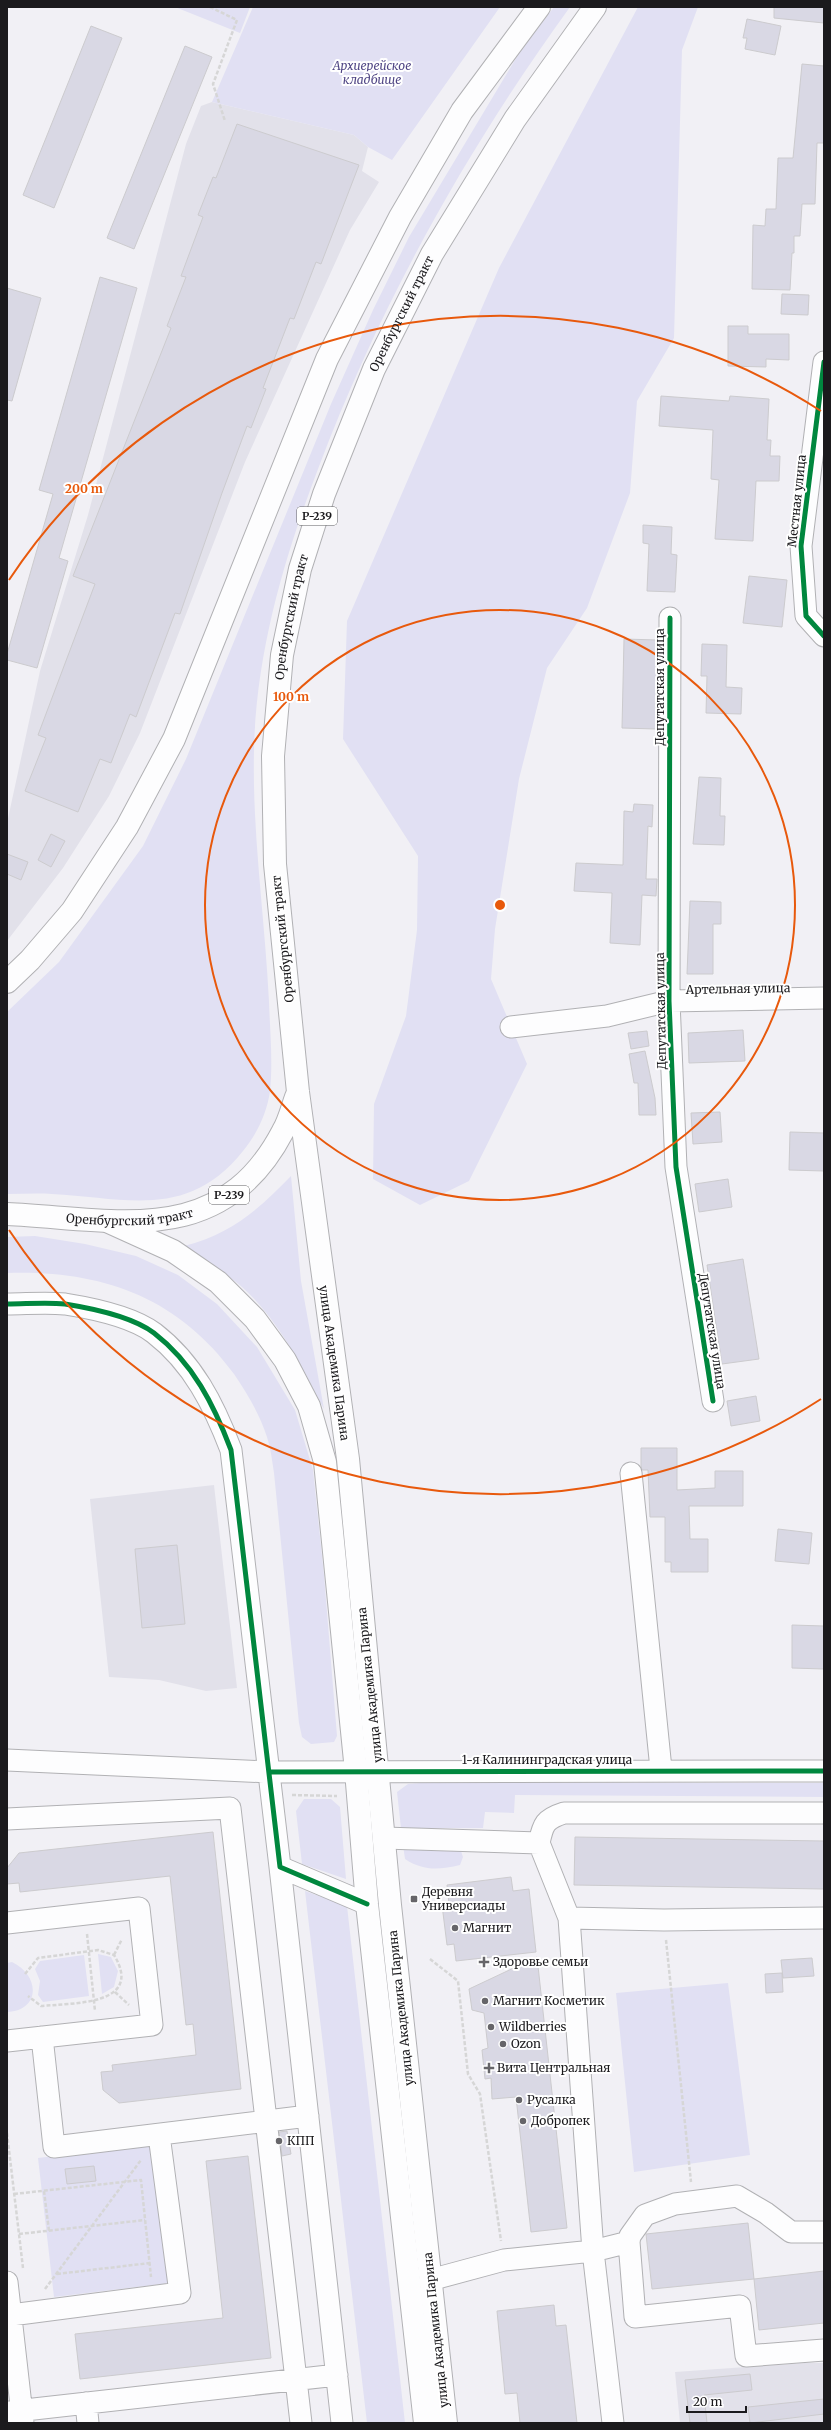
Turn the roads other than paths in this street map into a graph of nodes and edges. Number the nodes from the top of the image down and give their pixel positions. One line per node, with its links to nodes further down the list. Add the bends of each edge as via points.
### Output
1 (539, 7): 6 (main road, via 462,111 400,216 327,359 174,739 127,827 72,911 30,960)
2 (595, 7): 10 (main road, Оренбургский тракт / Р-239, via 515,119 432,254 374,369 324,494 300,569 282,655 273,756 275,864)
3 (824, 362): 5 (street, Местная улица, via 800,546 806,616)
4 (670, 618): 8 (street, Депутатская улица)
5 (824, 636)
6 (7, 982)
7 (824, 998): 8 (street, Артельная улица)
8 (669, 1001): 9 (street, Артельная улица, via 607,1016); 14 (street, Депутатская улица, via 676,1167)
9 (510, 1027)
10 (298, 1092): 12 (main road, Оренбургский тракт / Р-239, via 284,1130 266,1160 238,1189 210,1206 182,1217 152,1222); 19 (main road, улица Академика Парина, via 348,1459)
11 (7, 1214): 12 (main road, Оренбургский тракт / Р-239)
12 (109, 1222): 18 (main road, улица Академика Парина, via 173,1251 218,1282 255,1319 285,1360 309,1406 325,1462)
13 (7, 1304): 21 (street, via 63,1304 108,1312 153,1332 180,1358 205,1391 218,1414 231,1450)
14 (712, 1401)
15 (631, 1473): 17 (street)
16 (7, 1760): 21 (street, 1-я Калининградская улица)
17 (661, 1769): 19 (street, 1-я Калининградская улица); 20 (street, 1-я Калининградская улица)
18 (356, 1771): 19 (street, 1-я Калининградская улица); 21 (street, 1-я Калининградская улица); 27 (main road, улица Академика Парина)
19 (378, 1771): 24 (main road, улица Академика Парина)
20 (824, 1771)
21 (269, 1772): 26 (street)
22 (824, 1813): 25 (street, via 564,1813 551,1817 542,1828)
23 (7, 1819): 34 (street, via 230,1808)
24 (384, 1838): 25 (street); 40 (main road, улица Академика Парина)
25 (540, 1843): 28 (street)
26 (280, 1867): 27 (street); 33 (street)
27 (367, 1904): 50 (main road, улица Академика Парина)
28 (569, 1918): 29 (street); 38 (street)
29 (824, 1918)
30 (7, 1922): 31 (street, via 139,1908 152,2025)
31 (42, 2037): 32 (street); 35 (street, via 54,2147)
32 (7, 2040)
33 (308, 2116): 34 (street, via 276,2118); 44 (street)
34 (265, 2122): 35 (street); 45 (street)
35 (159, 2136): 41 (street, via 180,2293)
36 (824, 2232): 37 (street, via 791,2232 737,2196 675,2204 645,2215 630,2236)
37 (629, 2242): 38 (street); 42 (street, via 635,2317 740,2306 746,2356)
38 (593, 2251): 40 (street, via 504,2260); 52 (street)
39 (15, 2278): 41 (street)
40 (430, 2280): 51 (main road, улица Академика Парина)
41 (19, 2314): 43 (street)
42 (824, 2350)
43 (12, 2368): 47 (street)
44 (337, 2375): 45 (street); 49 (street)
45 (296, 2380): 46 (street); 48 (street)
46 (87, 2413): 47 (street)
47 (17, 2415)
48 (301, 2423)
49 (342, 2423)
50 (425, 2423)
51 (446, 2423)
52 (613, 2423)

